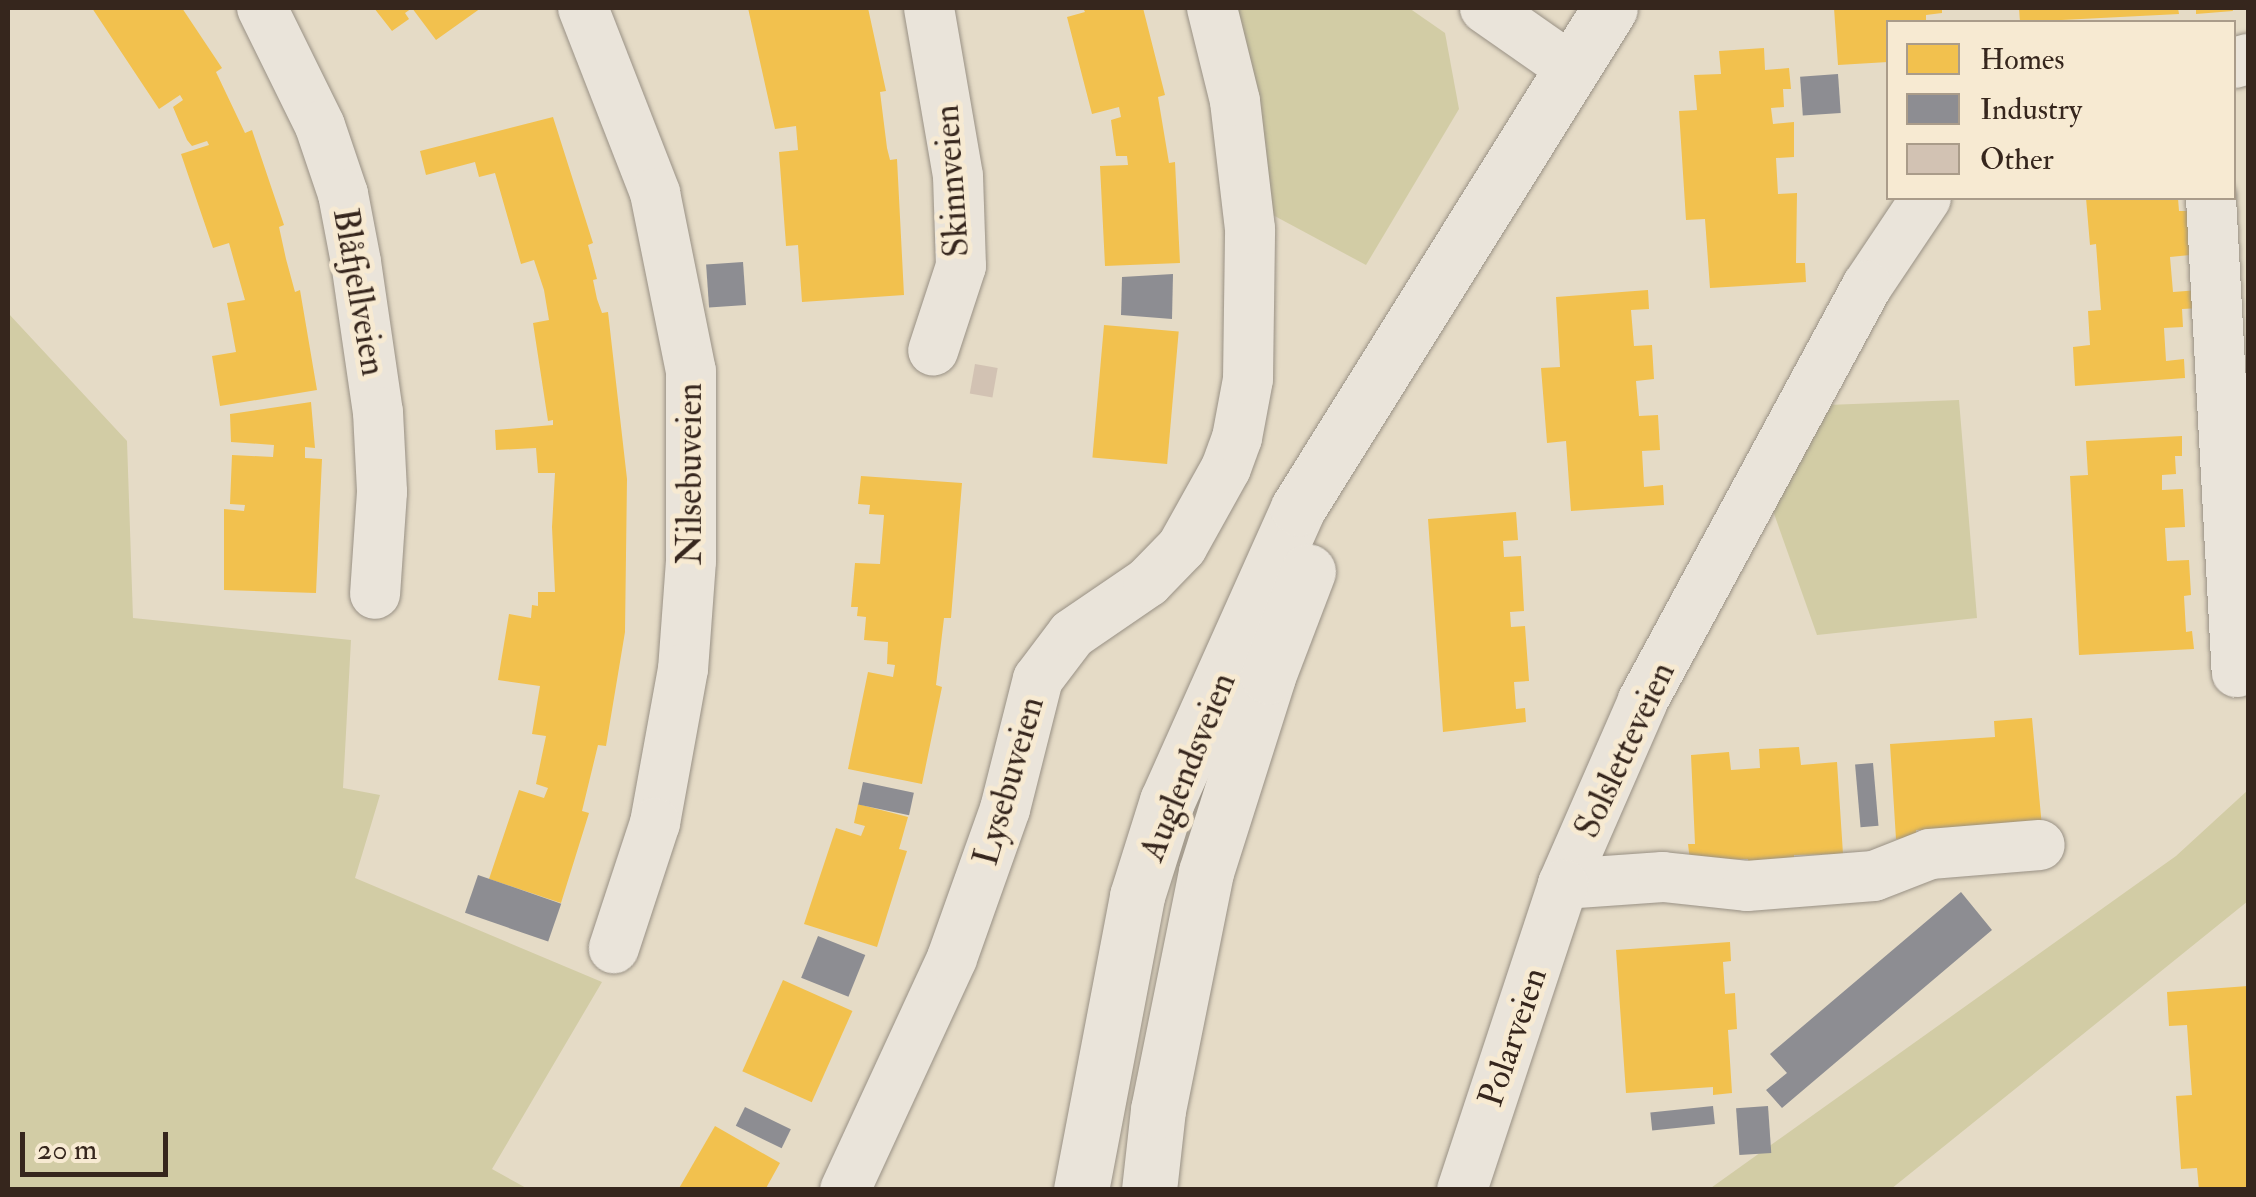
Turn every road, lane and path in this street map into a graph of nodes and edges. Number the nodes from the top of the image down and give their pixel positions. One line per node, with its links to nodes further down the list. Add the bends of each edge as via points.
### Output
1 (262, 8): 12 (street, Blåfjellveien, via 320,126 356,262 378,412 382,492)
2 (583, 8): 16 (street, Nilsebuveien, via 655,193 691,371 691,561 683,669 654,823)
3 (929, 8): 10 (street, Skinnveien, via 956,159 961,266)
4 (1212, 8): 17 (street, Lysebuveien, via 1235,101 1250,229 1248,379 1237,438 1182,547 1148,582 1072,634 1038,679 1004,808 952,958)
5 (1485, 8): 7 (street)
6 (1610, 8): 7 (main road, Auglendsveien)
7 (1571, 68): 11 (main road, Auglendsveien)
8 (1925, 200): 15 (street, Solsletteveien, via 1867,286 1643,701)
9 (2211, 200): 13 (street)
10 (933, 351)
11 (1384, 377): 18 (main road, Auglendsveien, via 1298,508 1167,800 1137,896); 19 (main road, Auglendsveien, via 1268,676 1218,828 1158,1110)
12 (375, 594)
13 (2238, 672)
14 (2040, 845): 15 (street, Solsletteveien, via 1930,854 1874,876 1747,886 1662,878)
15 (1562, 884): 20 (street, Polarveien)
16 (614, 948)
17 (845, 1190)
18 (1081, 1190)
19 (1149, 1190)
20 (1462, 1190)

